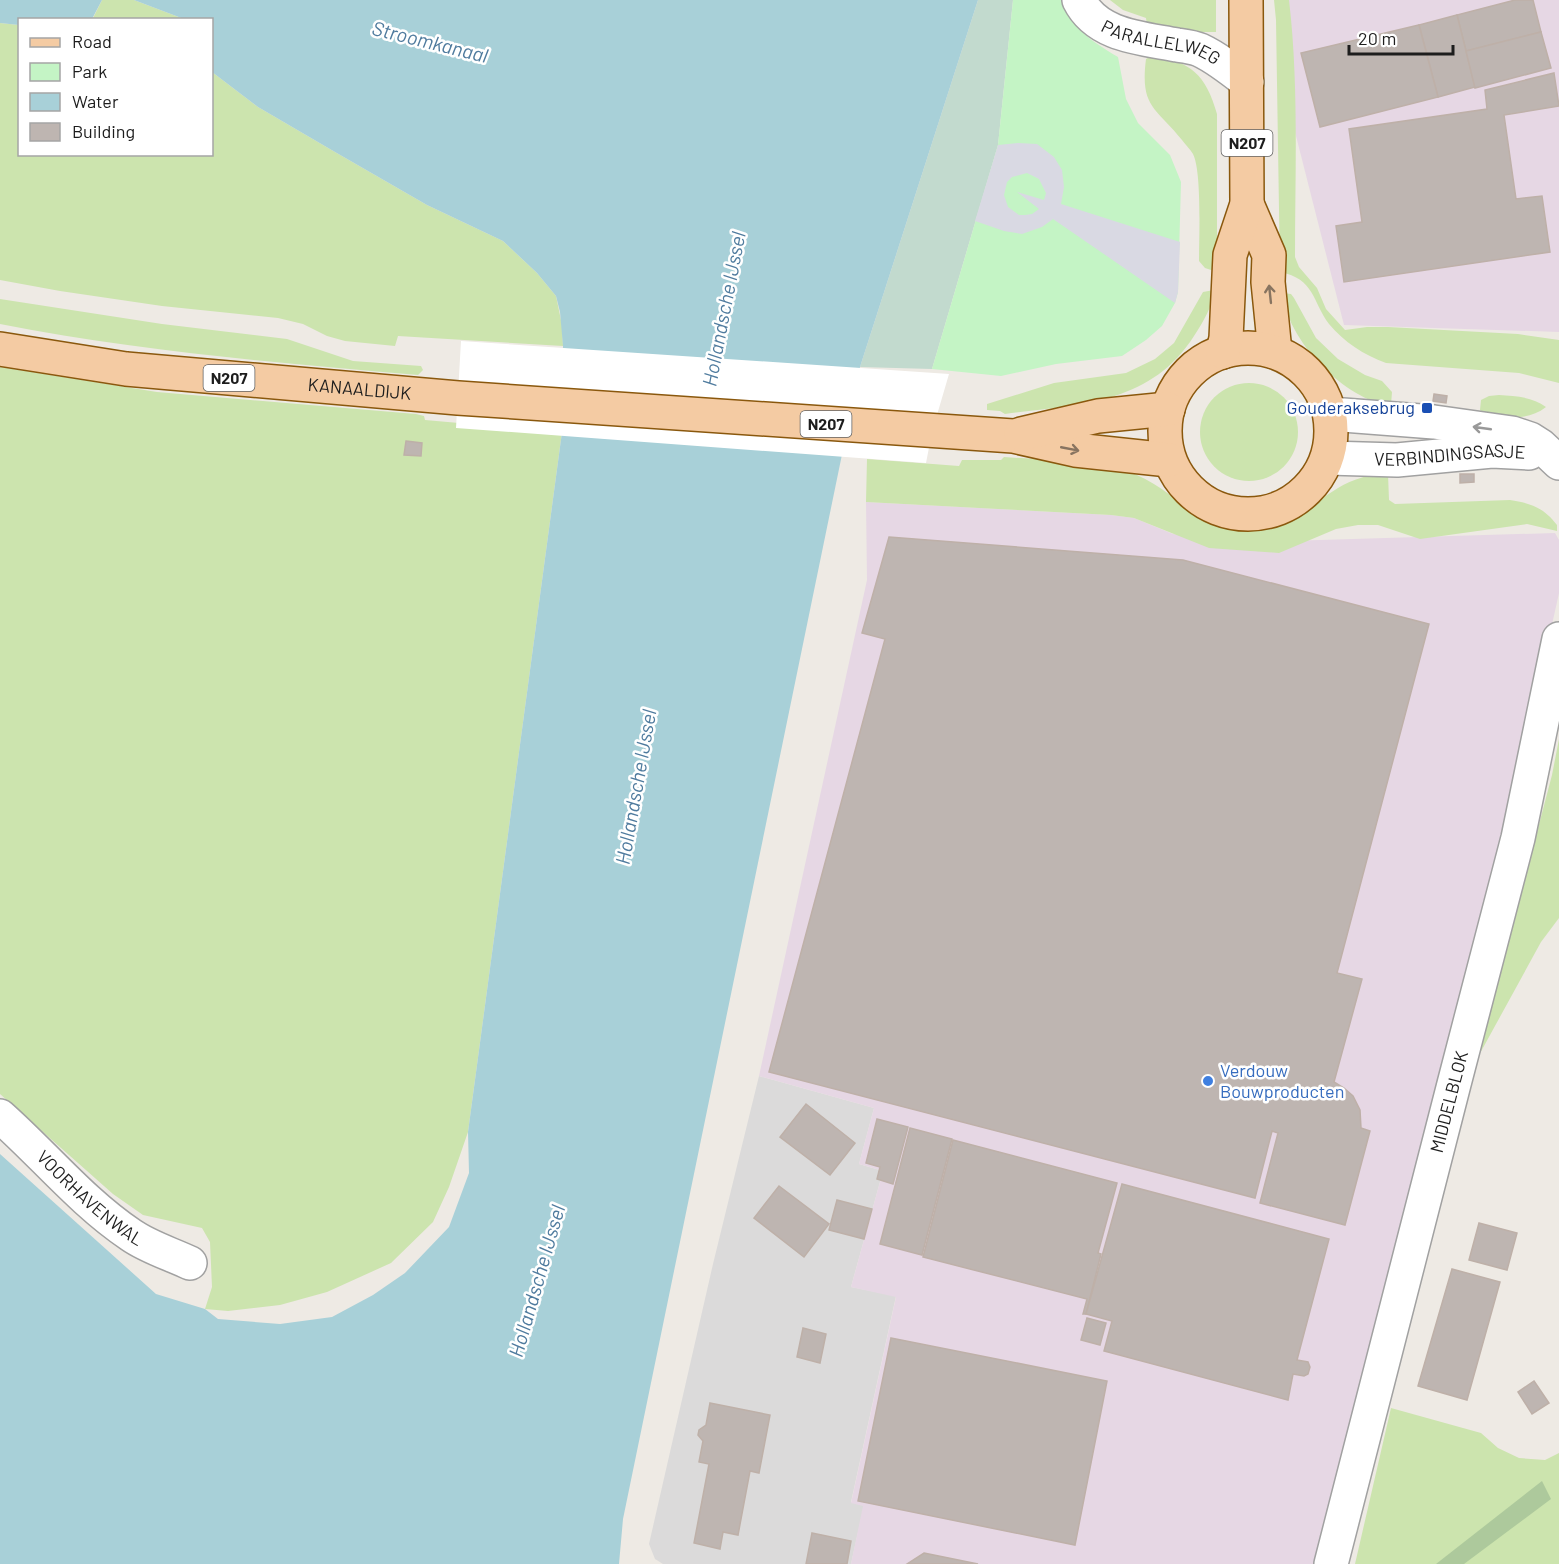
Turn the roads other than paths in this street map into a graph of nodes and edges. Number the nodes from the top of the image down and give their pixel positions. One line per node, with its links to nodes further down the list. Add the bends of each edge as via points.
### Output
1 (1079, 0): 3 (street, PARALLELWEG, via 1095,22 1131,36 1198,49)
2 (1246, 0): 3 (main road, N207)
3 (1247, 82): 4 (main road, N207)
4 (1247, 204): 6 (main road, N207, via 1230,255); 7 (main road, N207, one-way to 4, via 1269,255)
5 (0, 349): 10 (main road, KANAALDIJK / N207, via 126,369 458,398)
6 (1223, 352): 7 (main road, via 1249,348); 8 (main road, via 1188,373)
7 (1275, 352): 9 (main road, via 1297,363 1314,380)
8 (1168, 409): 10 (main road, N207, via 1098,416); 13 (main road, via 1165,435)
9 (1330, 414): 11 (street, VERBINDINGSASJE, one-way to 9, via 1530,439 1496,430); 12 (main road)
10 (1013, 436): 13 (main road, N207, one-way to 13, via 1075,450)
11 (1557, 456): 12 (street, VERBINDINGSASJE, via 1492,451 1397,460)
12 (1328, 458): 13 (main road, via 1306,492 1283,508 1256,515 1228,513 1203,502 1183,484)
13 (1169, 460)
14 (1559, 639): 17 (street, MIDDELBLOK, via 1518,838)
15 (0, 1116): 16 (street, VOORHAVENWAL, via 103,1215 134,1237)
16 (190, 1263)
17 (1331, 1564)

